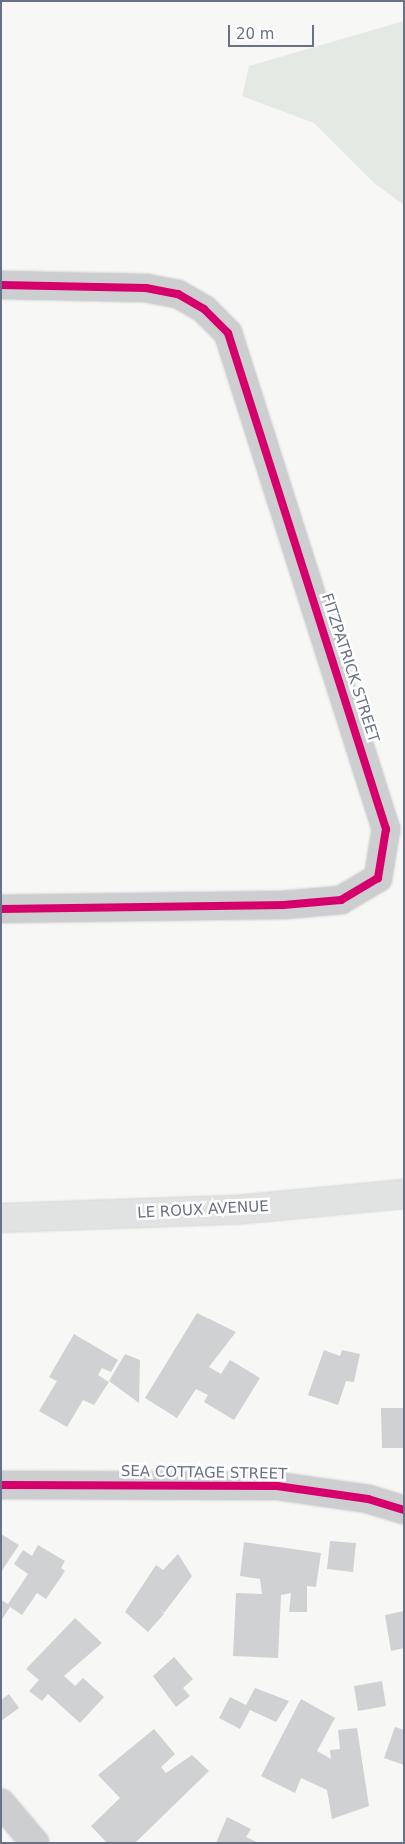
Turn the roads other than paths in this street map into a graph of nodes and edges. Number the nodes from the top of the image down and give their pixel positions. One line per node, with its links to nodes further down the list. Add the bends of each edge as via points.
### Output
1 (1, 285): 2 (street, FITZPATRICK STREET, via 146,288 178,294 204,309 228,333 386,830 378,878 341,900 283,905)
2 (1, 909)
3 (404, 1194): 4 (main road, LE ROUX AVENUE, via 236,1210)
4 (1, 1218)
5 (1, 1484): 6 (street, SEA COTTAGE STREET, via 277,1486 368,1499)
6 (404, 1510)
7 (1, 1803): 8 (street)
8 (35, 1843)

